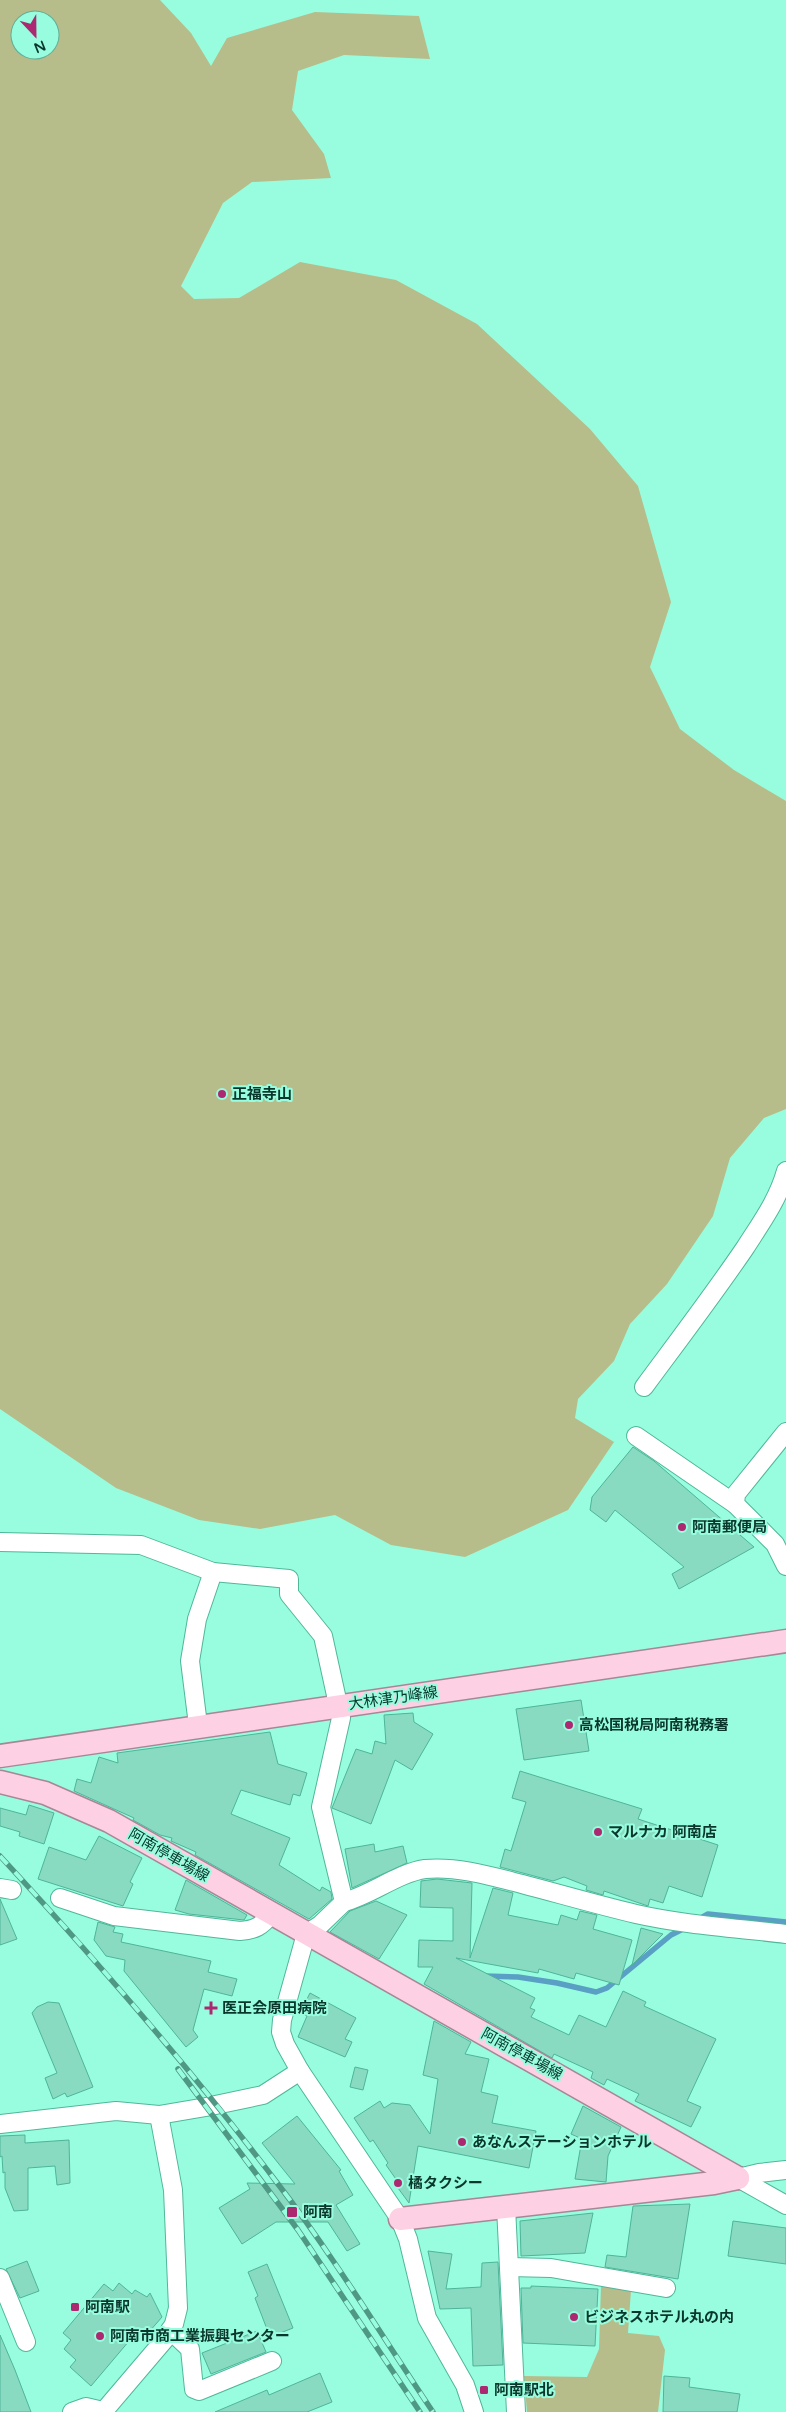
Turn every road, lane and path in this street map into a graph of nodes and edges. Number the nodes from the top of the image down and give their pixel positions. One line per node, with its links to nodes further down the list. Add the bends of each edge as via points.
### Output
1 (786, 1171): 2 (street, via 781,1188 753,1235)
2 (644, 1387)
3 (786, 1432): 5 (street, via 736,1494)
4 (636, 1436): 5 (street)
5 (735, 1504): 7 (street, via 775,1544)
6 (0, 1542): 8 (street, via 141,1545)
7 (786, 1566)
8 (213, 1572): 10 (street, via 289,1579 289,1594 323,1636); 11 (street, via 198,1619 190,1661)
9 (786, 1641): 10 (main road, 大林津乃峰線)
10 (338, 1706): 11 (main road, 大林津乃峰線); 15 (street, via 340,1728 321,1807)
11 (198, 1725): 12 (main road, 大林津乃峰線)
12 (0, 1756)
13 (0, 1782): 16 (main road, 阿南停車場線, via 44,1793 109,1821)
14 (60, 1898): 16 (street, via 114,1916 240,1931 254,1930)
15 (344, 1902): 17 (street); 18 (street, via 423,1870 451,1869 636,1914 690,1924)
16 (271, 1914): 17 (main road, 阿南停車場線)
17 (306, 1934): 19 (street, via 281,2032); 23 (main road, 阿南停車場線)
18 (786, 1934)
19 (300, 2071): 20 (street, via 263,2095); 26 (street)
20 (159, 2115): 21 (street, via 116,2112); 30 (street, via 173,2190 178,2308)
21 (0, 2124)
22 (786, 2170): 23 (street)
23 (738, 2178): 24 (street); 25 (main road)
24 (786, 2205)
25 (506, 2207): 26 (main road); 27 (street)
26 (400, 2219): 35 (street, via 427,2318 465,2385)
27 (509, 2267): 29 (street, via 551,2268); 36 (street)
28 (0, 2278): 31 (street)
29 (666, 2288)
30 (170, 2330): 32 (street, via 190,2349 194,2388 200,2391); 33 (street)
31 (26, 2342)
32 (272, 2361)
33 (103, 2411): 34 (street, via 86,2407)
34 (72, 2412)
35 (474, 2412)
36 (516, 2412)

